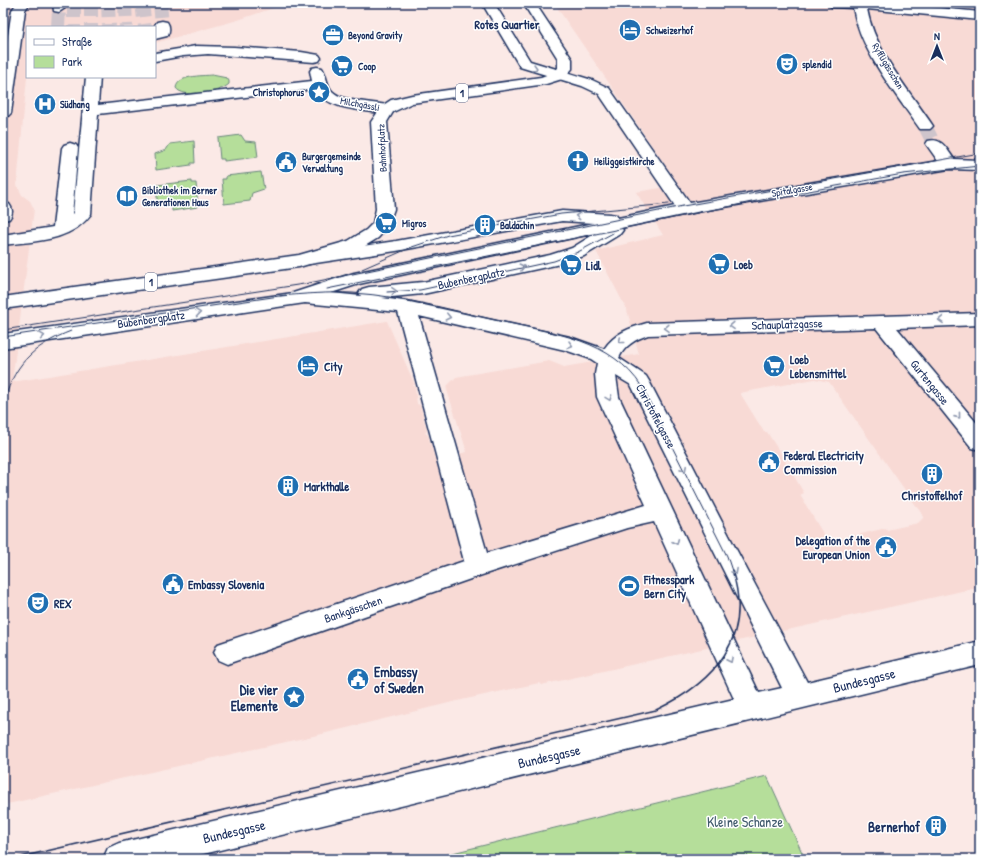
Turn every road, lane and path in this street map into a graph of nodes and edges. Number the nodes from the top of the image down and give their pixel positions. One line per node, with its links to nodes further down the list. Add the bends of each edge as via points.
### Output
1 (488, 3): 11 (street, one-way to 11, via 523,63)
2 (529, 3): 11 (street, via 566,60 565,68)
3 (832, 3): 4 (street)
4 (859, 4): 7 (street); 17 (street, Ryffligässchen, via 873,44)
5 (21, 6): 6 (street); 9 (street)
6 (3, 11)
7 (980, 16)
8 (156, 57): 13 (street, Milchgässli, via 212,48 314,57)
9 (9, 65): 10 (street); 16 (street)
10 (26, 66)
11 (559, 75): 14 (street, Bahnhofplatz / 1, via 542,81 412,99); 24 (street, via 594,85 605,93)
12 (93, 78): 15 (street)
13 (321, 84): 14 (street, Milchgässli, via 326,94 334,99); 15 (street)
14 (388, 109): 29 (street, Bahnhofplatz / 1, via 380,122 385,214 376,230)
15 (90, 110): 27 (street, via 84,209 76,221)
16 (3, 113)
17 (924, 126)
18 (934, 144): 21 (street)
19 (70, 148): 27 (street)
20 (980, 152): 21 (street, Spitalgasse)
21 (951, 164): 22 (street, Spitalgasse); 24 (street, Spitalgasse, via 841,181)
22 (980, 165)
23 (3, 208): 25 (street)
24 (686, 210): 26 (street, Spitalgasse)
25 (3, 215)
26 (631, 221): 28 (street, Bubenbergplatz, one-way to 28, via 562,216); 32 (street, Bubenbergplatz); 33 (street, Bubenbergplatz, one-way to 26, via 412,290 554,260 578,252)
27 (62, 230): 30 (street)
28 (451, 236): 31 (street, Bubenbergplatz); 32 (street, Bubenbergplatz, via 413,248 372,266)
29 (366, 238): 31 (street, Bubenbergplatz / 1, via 339,250)
30 (3, 240)
31 (299, 261): 32 (street, Bubenbergplatz); 34 (street, Bubenbergplatz / 1)
32 (354, 280): 33 (street, Bubenbergplatz)
33 (300, 297): 35 (street, Bubenbergplatz); 38 (street, Bubenbergplatz, one-way to 33)
34 (3, 303)
35 (407, 308): 39 (street, Bubenbergplatz, one-way to 39, via 570,344); 42 (street)
36 (980, 319): 37 (street, Schauplatzgasse, one-way to 37)
37 (880, 321): 39 (street, Schauplatzgasse, one-way to 39, via 647,329 620,341); 40 (street, Gurtengasse, one-way to 40)
38 (3, 341)
39 (607, 359): 41 (street, one-way to 41, via 608,398); 45 (street, Christoffelgasse, one-way to 45, via 639,381)
40 (980, 442)
41 (662, 511): 42 (street, Bankgässchen, via 627,519); 46 (street, one-way to 46)
42 (478, 566): 43 (street, Bankgässchen)
43 (228, 652)
44 (980, 653): 45 (street, Bundesgasse)
45 (800, 696): 46 (street, Bundesgasse)
46 (751, 707): 47 (street, Bundesgasse)
47 (119, 859)

